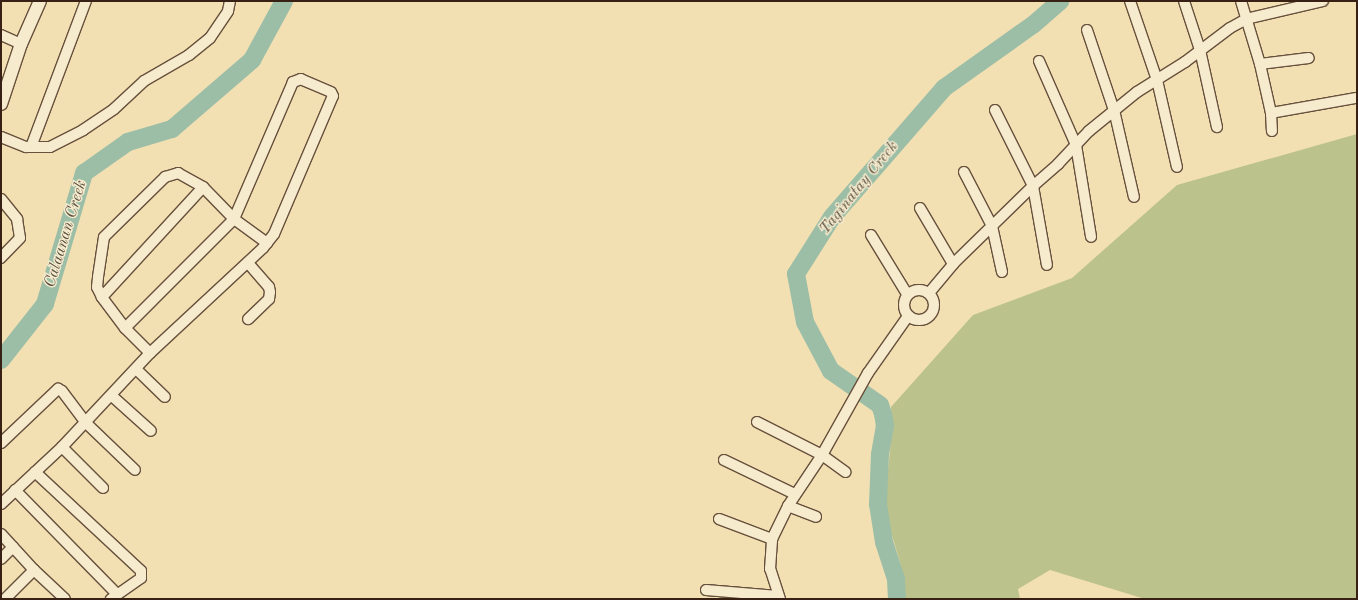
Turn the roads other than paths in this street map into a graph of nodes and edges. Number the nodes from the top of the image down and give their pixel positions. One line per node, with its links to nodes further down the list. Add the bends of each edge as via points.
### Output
1 (40, 1): 11 (street)
2 (86, 1): 26 (street)
3 (230, 1): 26 (street, via 228,11 210,38 189,55 144,81 114,109 83,130 50,147)
4 (1130, 1): 16 (street)
5 (1184, 1): 12 (street)
6 (1241, 1): 8 (street)
7 (1324, 1): 8 (street)
8 (1246, 19): 12 (street); 15 (street)
9 (1087, 30): 20 (street)
10 (1, 35): 11 (street)
11 (21, 44): 18 (street)
12 (1200, 50): 16 (street); 22 (street)
13 (1309, 58): 15 (street)
14 (1039, 61): 25 (street)
15 (1260, 64): 21 (street)
16 (1157, 80): 20 (street); 27 (street)
17 (1356, 98): 21 (street)
18 (1, 104)
19 (995, 110): 29 (street)
20 (1114, 110): 25 (street); 31 (street)
21 (1271, 113): 23 (street)
22 (1218, 127)
23 (1272, 131)
24 (1, 137): 26 (street)
25 (1076, 145): 29 (street); 37 (street)
26 (31, 147)
27 (1177, 167)
28 (964, 172): 35 (street)
29 (1033, 186): 35 (street); 42 (street)
30 (203, 187): 34 (street); 46 (street); 46 (street, via 178,173 166,176 104,237 98,277)
31 (1134, 197)
32 (1, 199): 39 (street, via 17,219 20,238)
33 (920, 208): 41 (street)
34 (234, 219): 38 (street); 38 (street, via 293,82 301,79 329,90 332,96 274,234); 49 (street)
35 (992, 226): 41 (street); 43 (street)
36 (871, 235): 45 (street)
37 (1091, 237)
38 (267, 243): 40 (street)
39 (1, 258)
40 (248, 262): 48 (street, via 269,286 270,292 268,299); 50 (street)
41 (953, 264): 44 (street)
42 (1047, 265)
43 (1002, 272)
44 (929, 293): 45 (street, via 920,289); 47 (street, via 935,306 931,315 917,320)
45 (908, 294): 47 (street, via 904,308)
46 (102, 297): 49 (street)
47 (908, 316): 59 (street, via 868,373)
48 (248, 319)
49 (125, 328): 50 (street)
50 (150, 353): 51 (street)
51 (136, 369): 52 (street); 53 (street)
52 (112, 396): 54 (street); 56 (street)
53 (165, 397)
54 (85, 422): 57 (street, via 58,389); 58 (street); 61 (street)
55 (757, 422): 59 (street)
56 (151, 431)
57 (1, 443)
58 (62, 447): 62 (street); 64 (street)
59 (822, 455): 63 (street); 66 (street)
60 (724, 460): 66 (street)
61 (135, 470)
62 (35, 472): 65 (street); 78 (street, via 141,571 141,578)
63 (845, 472)
64 (103, 488)
65 (16, 490): 67 (street); 78 (street)
66 (795, 494): 68 (street)
67 (1, 504)
68 (788, 506): 69 (street); 72 (street)
69 (816, 517)
70 (719, 519): 72 (street)
71 (1, 534): 73 (street)
72 (772, 539): 79 (street, via 770,569)
73 (13, 547): 74 (street); 75 (street)
74 (1, 559)
75 (34, 570): 77 (street); 80 (street)
76 (706, 590): 79 (street)
77 (59, 597)
78 (114, 597)
79 (779, 598)
80 (5, 599)

